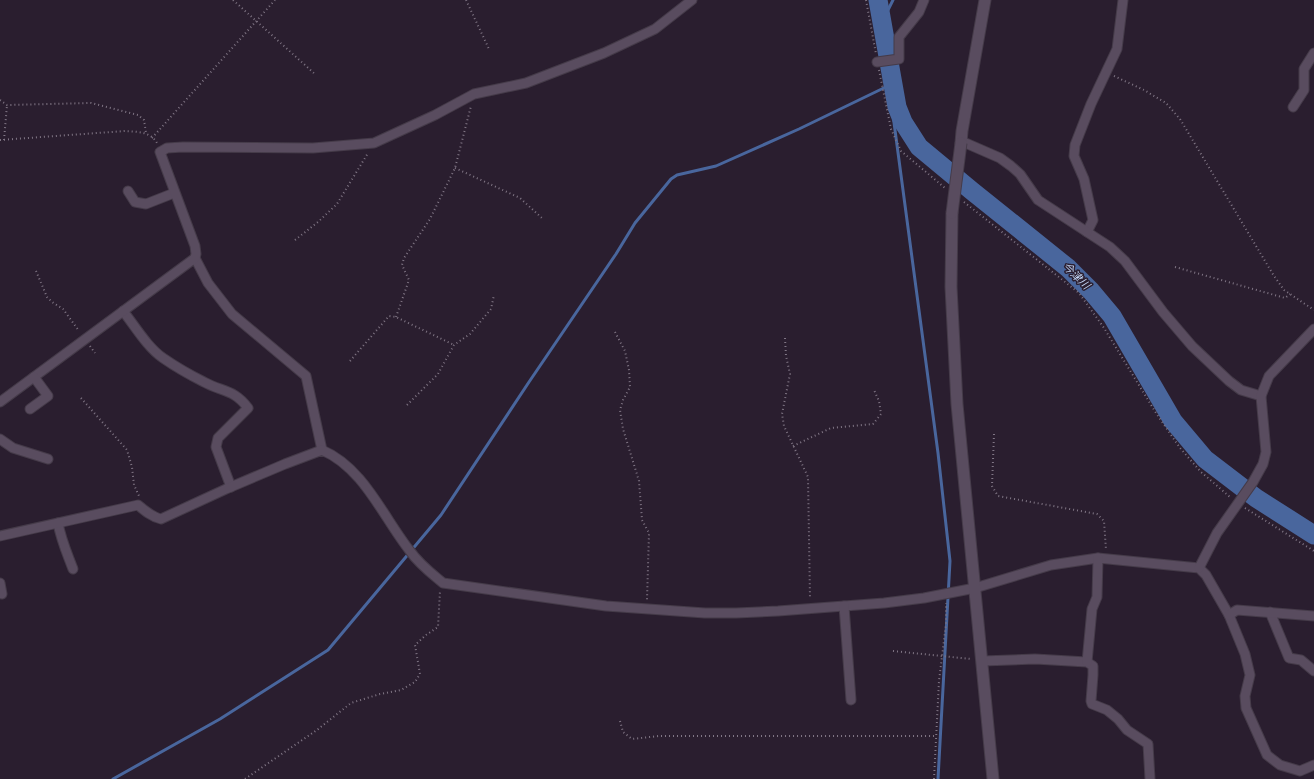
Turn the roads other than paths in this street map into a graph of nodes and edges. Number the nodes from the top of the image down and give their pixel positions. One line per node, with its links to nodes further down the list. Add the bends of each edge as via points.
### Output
1 (692, 0): 10 (street, via 655,29 604,53 526,83 474,94 374,143 313,148 167,148 160,152)
2 (924, 0): 6 (street, via 920,12 899,37 898,59)
3 (986, 0): 8 (street)
4 (1123, 0): 11 (street, via 1117,49 1090,104 1075,145 1074,156 1084,179 1093,220)
5 (1314, 53): 7 (street, via 1304,68 1304,90)
6 (877, 62)
7 (1293, 107)
8 (961, 142): 11 (street, via 1000,158 1020,174 1038,200); 29 (street, bridge, via 952,213 951,287 957,404)
9 (128, 191): 10 (street, via 136,202 146,204)
10 (174, 193): 12 (street, via 195,246)
11 (1087, 232): 16 (street, via 1126,261 1163,312 1192,346 1229,381 1241,390)
12 (195, 258): 13 (street); 20 (street, via 208,283 232,314 306,376)
13 (123, 311): 15 (street); 22 (street, via 162,358 204,383 232,393 248,408 218,438 216,447)
14 (1314, 329): 16 (street, via 1269,376)
15 (34, 377): 17 (street); 18 (street, via 48,396)
16 (1261, 396): 26 (street, via 1266,452 1262,464 1217,533)
17 (0, 402)
18 (30, 409)
19 (0, 439): 21 (street, via 13,448)
20 (322, 450): 22 (street); 31 (street, via 344,463 358,477 409,551 423,567 443,583 606,606 705,613)
21 (48, 459)
22 (231, 487): 23 (street, via 161,519 150,515 138,505)
23 (58, 523): 24 (street); 27 (street, via 63,546)
24 (0, 536)
25 (1102, 558): 26 (street); 29 (street, via 1052,565); 36 (street, via 1098,597 1092,609)
26 (1199, 568): 33 (street, via 1206,575)
27 (73, 569)
28 (0, 583): 30 (street)
29 (975, 588): 31 (street, via 904,601); 35 (street)
30 (2, 594)
31 (844, 606): 38 (street)
32 (1270, 612): 33 (street, via 1237,610); 34 (street); 37 (street, via 1289,658 1301,660)
33 (1229, 615): 40 (street, via 1250,674 1245,696 1246,708 1267,755 1280,765)
34 (1314, 616)
35 (982, 661): 36 (street, via 1035,659); 41 (street)
36 (1087, 662): 42 (street, via 1093,666 1092,704 1107,710 1127,730 1148,744)
37 (1314, 671)
38 (851, 700)
39 (1314, 765): 40 (street)
40 (1301, 775)
41 (993, 779)
42 (1150, 779)

